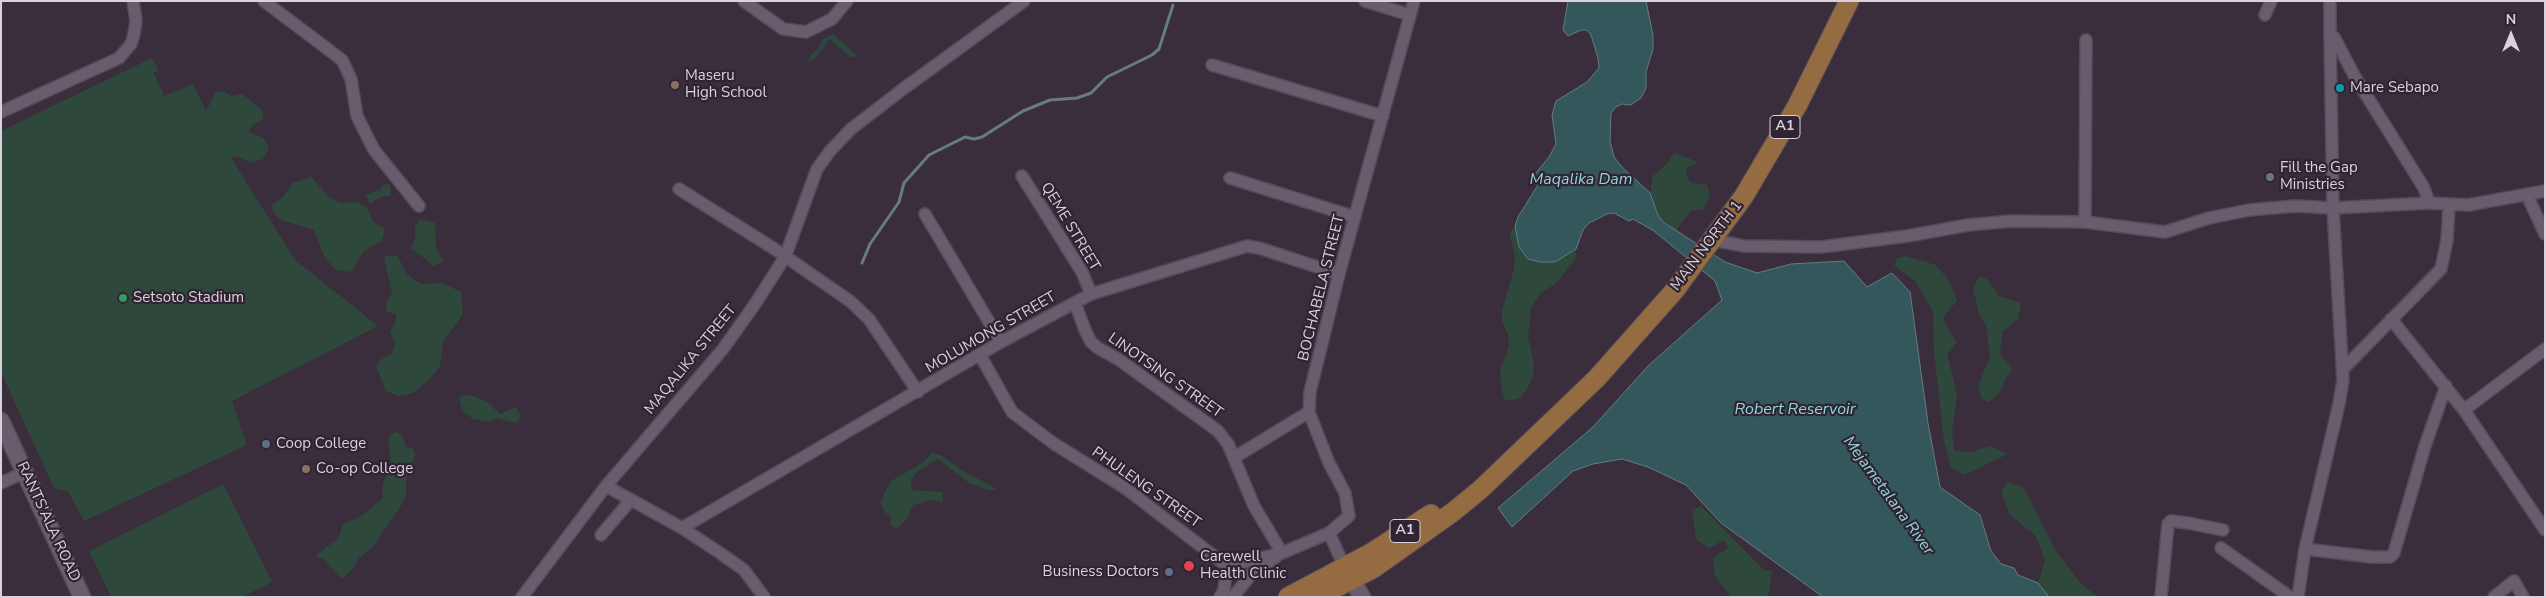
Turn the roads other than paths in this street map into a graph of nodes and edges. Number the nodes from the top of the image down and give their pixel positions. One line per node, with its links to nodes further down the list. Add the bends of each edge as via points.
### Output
1 (133, 1): 16 (street, via 134,34 131,44 119,58)
2 (264, 1): 25 (street, via 342,60 351,79 357,116 374,150)
3 (744, 1): 4 (street, via 783,29 806,32 832,19)
4 (848, 1)
5 (1024, 1): 32 (street, MAQALIKA STREET, via 851,129 830,151 817,169)
6 (1364, 1): 11 (street)
7 (1414, 1): 11 (street, BOCHABELA STREET)
8 (1849, 1): 31 (main road, MAIN NORTH 1 / A1, via 1767,160)
9 (2270, 1): 12 (street)
10 (2330, 1): 13 (street)
11 (1410, 15): 17 (street, BOCHABELA STREET)
12 (2265, 15)
13 (2330, 36): 23 (street, via 2334,37 2354,77 2424,188); 26 (street)
14 (2086, 40): 29 (street)
15 (1212, 65): 17 (street)
16 (1, 112)
17 (1383, 116): 28 (street, BOCHABELA STREET)
18 (1022, 176): 34 (street, QEME STREET, via 1082,272)
19 (1230, 178): 28 (street)
20 (679, 189): 32 (street)
21 (2545, 191): 22 (street)
22 (2527, 195): 24 (street); 30 (street)
23 (2429, 203): 24 (street); 26 (street)
24 (2449, 205): 36 (street, via 2445,259 2440,269)
25 (418, 206)
26 (2333, 208): 29 (street, via 2295,206 2249,210 2165,232); 40 (street)
27 (925, 214): 37 (street)
28 (1354, 217): 33 (street, BOCHABELA STREET)
29 (2085, 222): 31 (street, via 1977,224 1821,247)
30 (2545, 234)
31 (1711, 242): 60 (main road, MAIN NORTH 1 / A1, via 1597,378 1481,490 1421,537 1374,568)
32 (785, 257): 42 (street, via 828,285 870,319); 49 (street, MAQALIKA STREET, via 723,349)
33 (1339, 274): 34 (street, MOLUMONG STREET, via 1247,246); 44 (street, BOCHABELA STREET, via 1310,392)
34 (1091, 294): 35 (street, MOLUMONG STREET)
35 (1075, 302): 37 (street, MOLUMONG STREET); 46 (street, LINOTSING STREET, via 1091,342 1218,431)
36 (2391, 318): 40 (street); 41 (street)
37 (1002, 342): 39 (street, MOLUMONG STREET)
38 (2545, 349): 43 (street)
39 (980, 355): 42 (street, MOLUMONG STREET); 59 (street, PHULENG STREET, via 1012,412 1053,443 1125,488)
40 (2343, 369): 57 (street, via 2340,404)
41 (2446, 386): 43 (street); 57 (street, via 2394,553 2390,557 2372,557)
42 (918, 392): 51 (street, MOLUMONG STREET)
43 (2464, 410): 53 (street)
44 (1309, 412): 46 (street); 54 (street, BOCHABELA STREET, via 1328,463 1345,493 1349,516)
45 (1, 420): 47 (street, RANTS'ALA ROAD)
46 (1234, 457): 58 (street, LINOTSING STREET, via 1254,506)
47 (25, 472): 48 (street); 61 (street, RANTS'ALA ROAD)
48 (1, 483)
49 (606, 486): 50 (street); 62 (street, MAQALIKA STREET)
50 (630, 501): 51 (street); 55 (street)
51 (682, 528): 63 (street, via 744,570)
52 (2223, 530): 69 (street, via 2180,522 2168,524)
53 (2545, 530)
54 (1329, 533): 58 (street); 60 (street)
55 (601, 535)
56 (2221, 548): 70 (street)
57 (2305, 549): 71 (street)
58 (1282, 553): 59 (street); 65 (street, via 1254,571)
59 (1227, 566): 64 (street)
60 (1348, 574): 66 (main road, MAIN NORTH 1 / A1); 67 (main road, MAIN NORTH 1 / A1); 68 (street)
61 (82, 597)
62 (522, 597)
63 (764, 597)
64 (1220, 597)
65 (1233, 597)
66 (1288, 597)
67 (1318, 597)
68 (1362, 597)
69 (2161, 597)
70 (2290, 597)
71 (2298, 597)
72 (2494, 597): 73 (street, via 2514,581)
73 (2524, 597)

